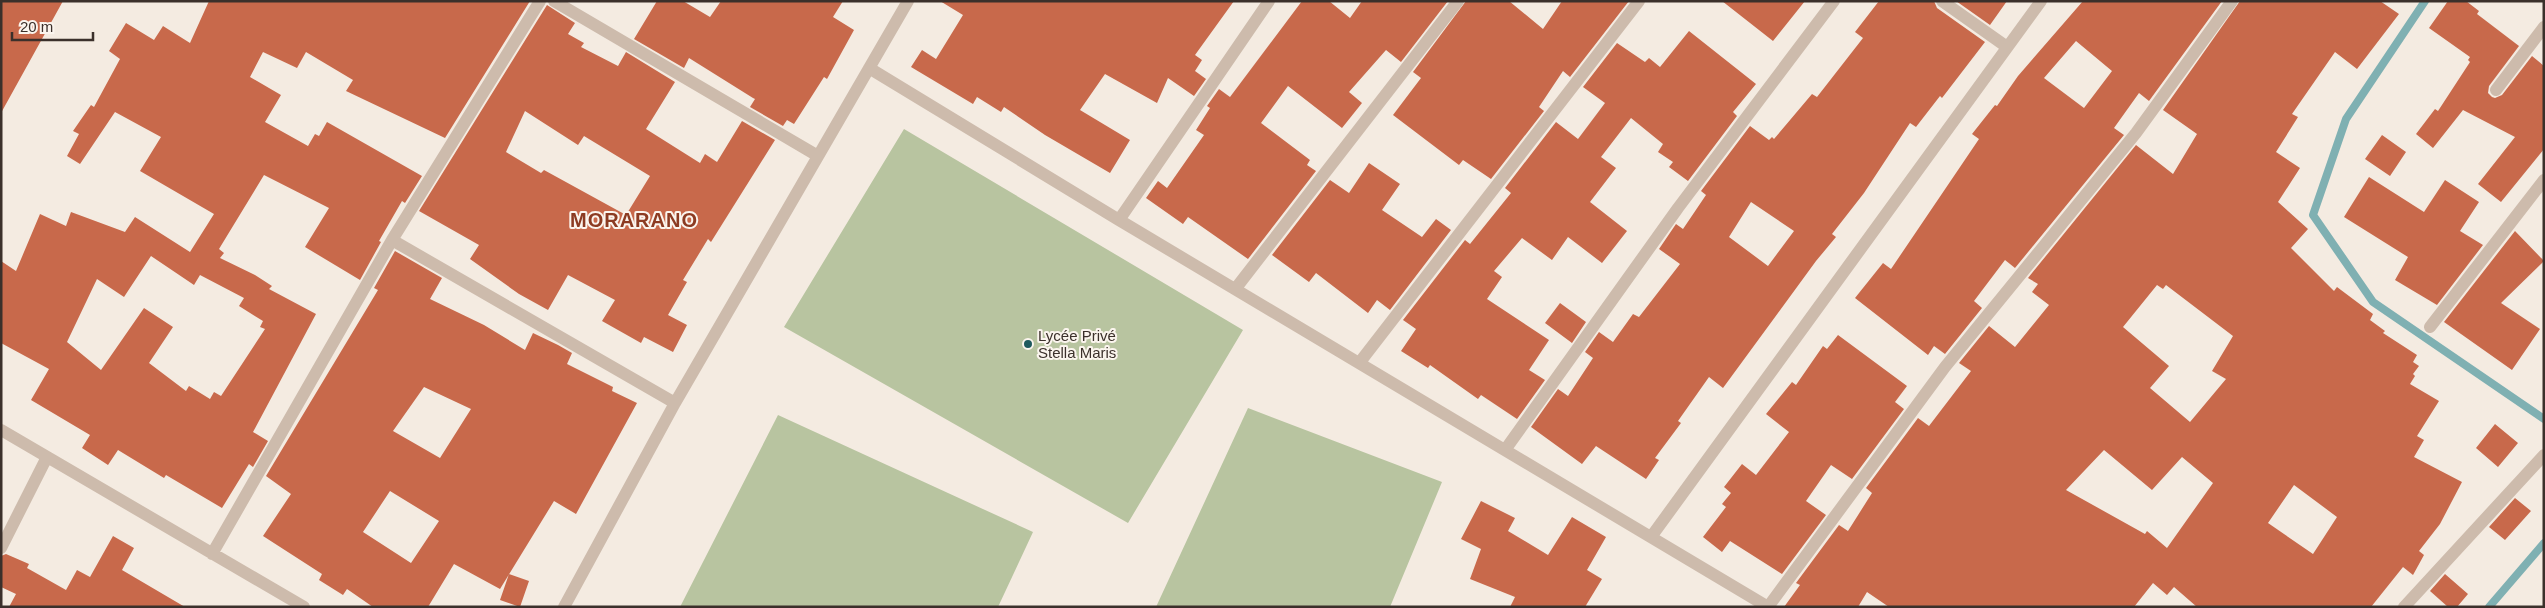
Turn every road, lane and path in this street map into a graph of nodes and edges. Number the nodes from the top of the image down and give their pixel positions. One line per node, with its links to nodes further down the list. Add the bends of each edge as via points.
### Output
1 (540, 1): 18 (street)
2 (554, 1): 15 (street)
3 (908, 1): 13 (street)
4 (1269, 1): 17 (street)
5 (1458, 1): 19 (street)
6 (1639, 1): 21 (street)
7 (1834, 1): 24 (street, via 1678,208)
8 (1942, 1): 12 (street)
9 (2041, 1): 12 (street)
10 (2232, 1): 32 (street, via 2136,133 1945,367)
11 (2544, 27): 14 (street)
12 (2007, 47): 27 (street)
13 (869, 68): 15 (street); 17 (street)
14 (2496, 90)
15 (818, 156): 22 (street)
16 (2544, 180): 20 (street)
17 (1118, 220): 19 (street)
18 (392, 240): 22 (street); 29 (street)
19 (1236, 288): 21 (street)
20 (2430, 328)
21 (1360, 362): 24 (street)
22 (675, 402): 31 (street)
23 (1, 430): 25 (street)
24 (1505, 450): 27 (street)
25 (46, 457): 28 (street); 29 (street)
26 (2540, 459): 33 (street)
27 (1651, 537): 32 (street)
28 (1, 548)
29 (212, 554): 30 (street)
30 (304, 607)
31 (564, 607)
32 (1768, 607)
33 (2404, 607)

